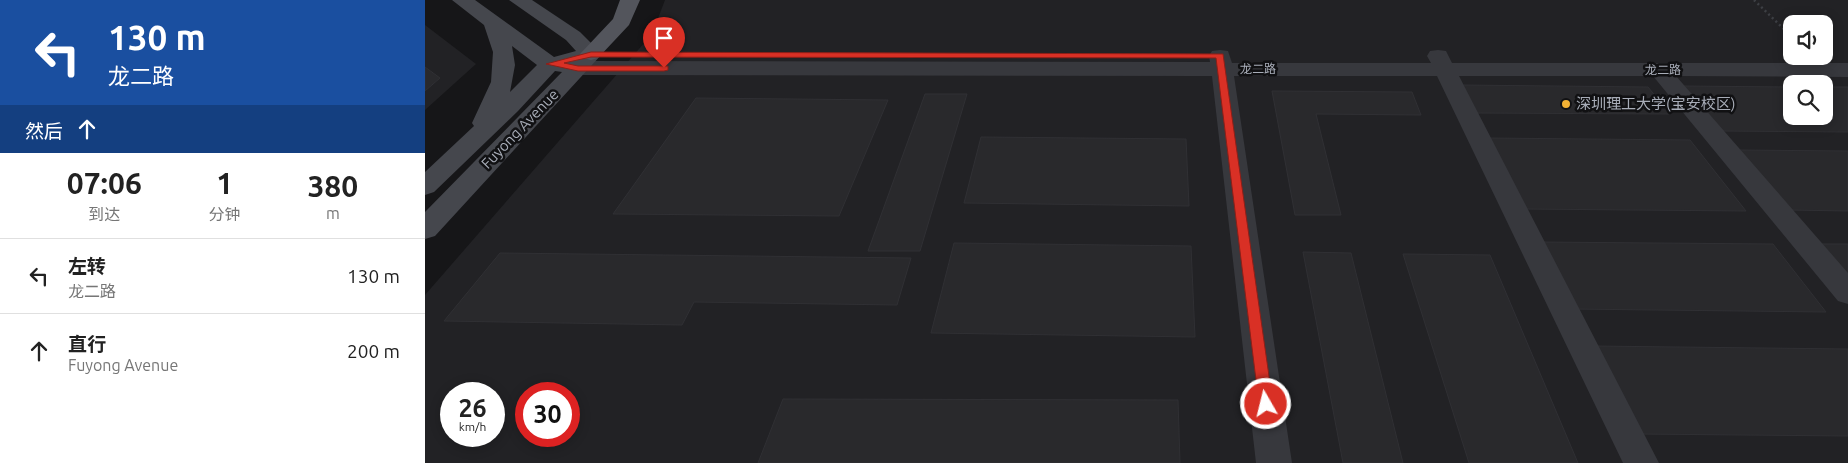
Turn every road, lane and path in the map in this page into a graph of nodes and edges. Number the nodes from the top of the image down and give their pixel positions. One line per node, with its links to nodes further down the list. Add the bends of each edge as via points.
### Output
1 (461, 0): 5 (main road)
2 (519, 0): 8 (main road, via 573,36)
3 (630, 0): 8 (main road, via 622,21)
4 (1754, 0): 6 (path)
5 (493, 23): 11 (main road); 14 (main road, via 505,58 503,78 488,117)
6 (1783, 28)
7 (1848, 57): 10 (street, 龙二路)
8 (584, 61): 9 (street, 龙二路); 11 (main road, Fuyong Avenue); 16 (main road, Fuyong Avenue)
9 (1221, 62): 10 (street, 龙二路); 18 (street)
10 (1441, 63): 12 (street, 龙二路); 19 (street)
11 (550, 64): 14 (main road, Fuyong Avenue, via 510,106)
12 (1659, 70): 13 (street, 龙二路); 17 (street)
13 (1848, 70)
14 (470, 141): 15 (main road, Fuyong Avenue)
15 (425, 186)
16 (425, 229)
17 (1848, 293)
18 (1274, 463)
19 (1641, 463)

